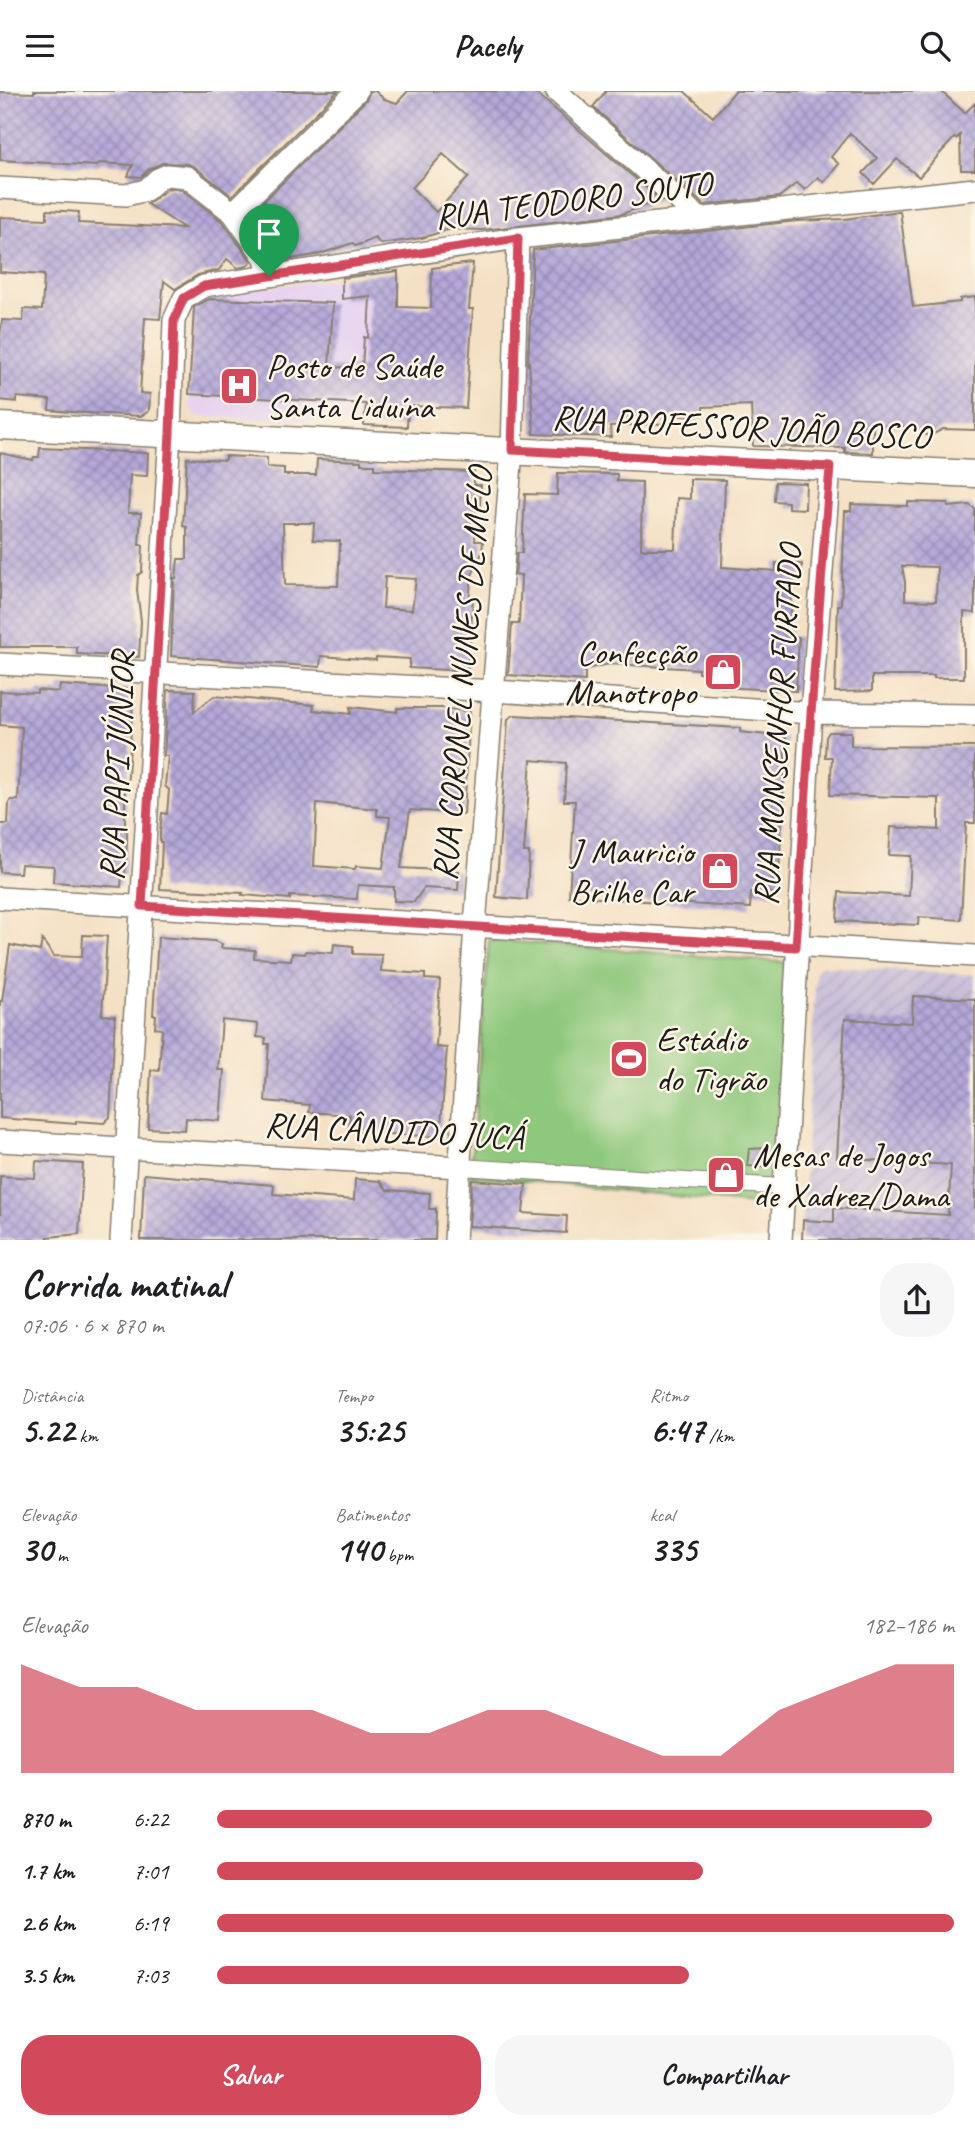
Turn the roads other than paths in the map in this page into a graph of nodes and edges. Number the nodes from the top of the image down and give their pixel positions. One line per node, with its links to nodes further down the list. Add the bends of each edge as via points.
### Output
1 (356, 91): 5 (street)
2 (556, 91): 6 (street)
3 (0, 188): 5 (street, via 126,195 178,175)
4 (975, 189): 6 (street, RUA TEODORO SOUTO)
5 (233, 213): 8 (street, via 265,258)
6 (699, 218): 7 (street, RUA TEODORO SOUTO)
7 (518, 238): 8 (street, RUA TEODORO SOUTO); 12 (street, RUA CORONEL NUNES DE MELO)
8 (269, 276): 9 (street, RUA TEODORO SOUTO, via 204,286)
9 (184, 298): 11 (street, RUA PAPI JÚNIOR, via 174,320)
10 (0, 426): 11 (street, RUA PROFESSOR JOÃO BOSCO)
11 (170, 434): 12 (street, RUA PROFESSOR JOÃO BOSCO); 16 (street, RUA PAPI JÚNIOR)
12 (512, 450): 13 (street, RUA PROFESSOR JOÃO BOSCO); 17 (street, RUA CORONEL NUNES DE MELO)
13 (830, 467): 14 (street, RUA PROFESSOR JOÃO BOSCO); 18 (street, RUA MONSENHOR FURTADO)
14 (975, 474)
15 (0, 664): 16 (street)
16 (155, 674): 17 (street); 21 (street, RUA PAPI JÚNIOR)
17 (495, 691): 18 (street); 22 (street, RUA CORONEL NUNES DE MELO)
18 (811, 713): 19 (street); 23 (street, RUA MONSENHOR FURTADO)
19 (975, 715)
20 (0, 898): 21 (street)
21 (142, 906): 22 (street); 26 (street, RUA PAPI JÚNIOR)
22 (475, 925): 23 (street); 27 (street, RUA CORONEL NUNES DE MELO)
23 (796, 947): 24 (street); 28 (street, RUA MONSENHOR FURTADO)
24 (975, 956)
25 (0, 1141): 26 (street, RUA CÂNDIDO JUCÁ)
26 (127, 1149): 27 (street, RUA CÂNDIDO JUCÁ); 29 (street, RUA PAPI JÚNIOR)
27 (460, 1167): 28 (street, RUA CÂNDIDO JUCÁ); 30 (street, RUA CORONEL NUNES DE MELO)
28 (784, 1187): 31 (street, RUA MONSENHOR FURTADO)
29 (121, 1240)
30 (455, 1240)
31 (781, 1240)

